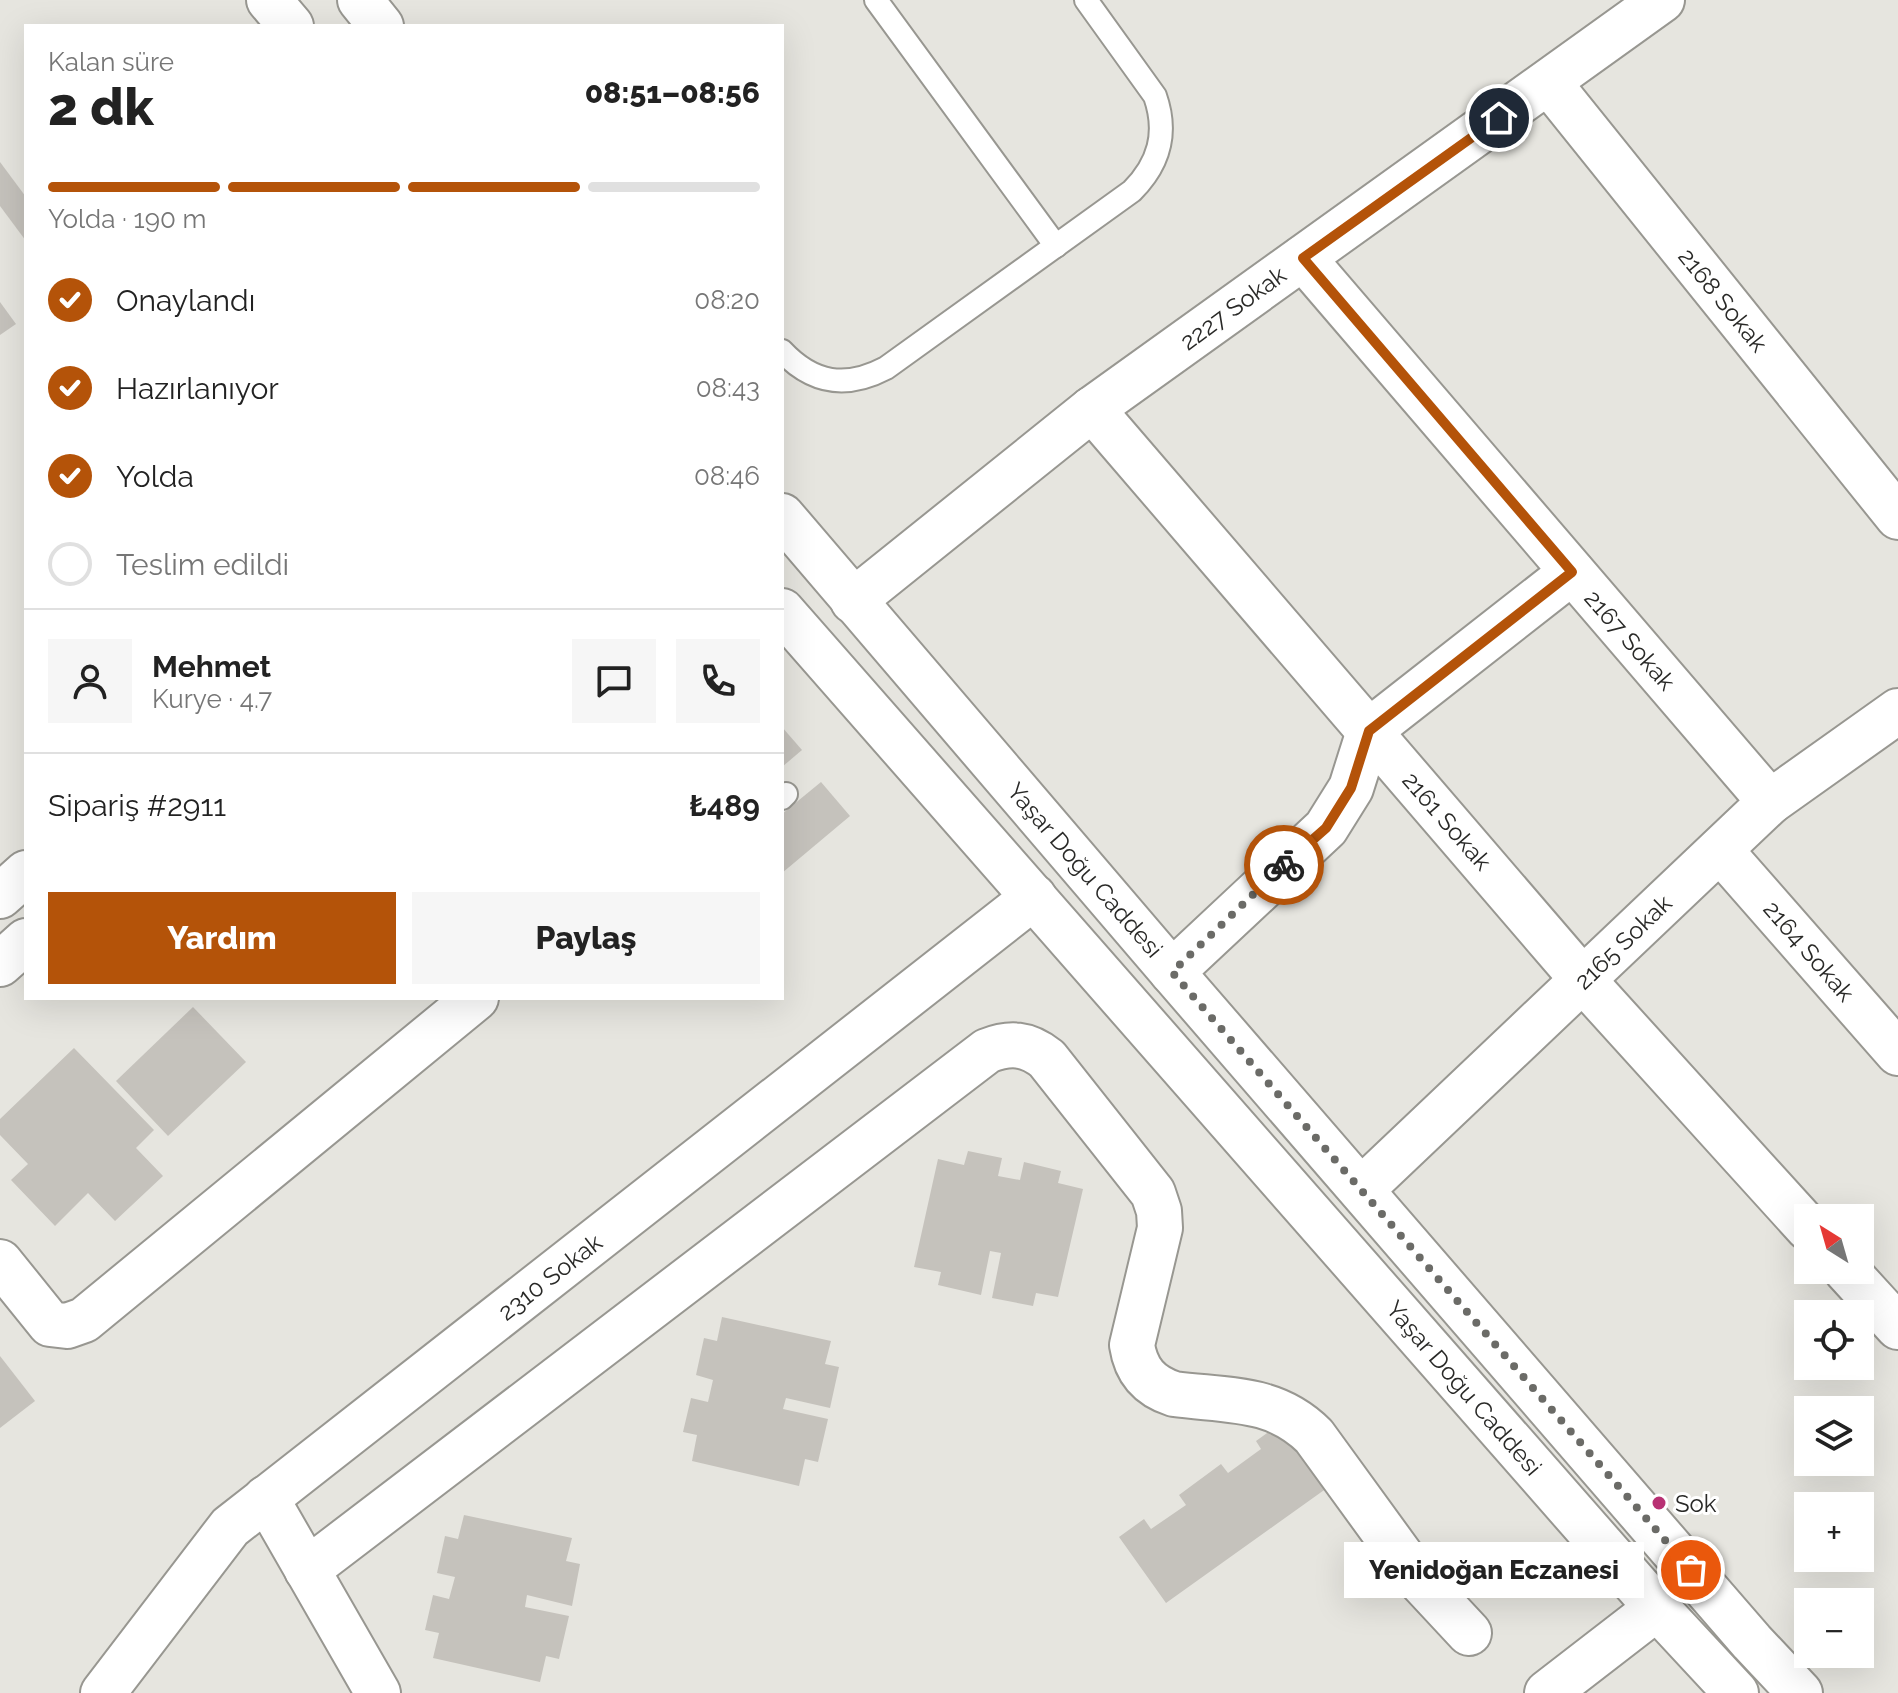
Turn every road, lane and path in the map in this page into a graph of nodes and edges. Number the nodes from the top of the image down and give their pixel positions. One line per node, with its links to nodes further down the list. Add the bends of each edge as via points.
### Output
1 (269, 0): 6 (street)
2 (360, 0): 7 (street)
3 (876, 0): 9 (lane)
4 (1086, 0): 9 (lane, via 1155,96 1161,140 1146,177)
5 (1662, 0): 8 (street, 2227 Sokak)
6 (289, 24)
7 (379, 24)
8 (1549, 83): 10 (street, 2227 Sokak); 13 (street, 2168 Sokak)
9 (1056, 246): 11 (lane, via 872,375 824,379)
10 (1303, 258): 12 (street, 2227 Sokak); 15 (street, 2167 Sokak)
11 (784, 353)
12 (1092, 409): 16 (street, 2227 Sokak); 19 (street, 2161 Sokak)
13 (1898, 517)
14 (784, 518): 16 (street, Yaşar Doğu Caddesi)
15 (1572, 572): 19 (street); 20 (street, 2167 Sokak)
16 (853, 601): 27 (street, Yaşar Doğu Caddesi)
17 (784, 613): 24 (street, Yaşar Doğu Caddesi)
18 (1898, 711): 20 (street, 2165 Sokak)
19 (1369, 731): 27 (street, via 1351,788 1326,828); 28 (street, 2161 Sokak)
20 (1770, 802): 21 (street, 2165 Sokak)
21 (1720, 850): 28 (street, 2165 Sokak); 30 (street, 2164 Sokak)
22 (24, 875): 23 (street)
23 (0, 896)
24 (1034, 897): 36 (street, 2310 Sokak); 38 (street, Yaşar Doğu Caddesi)
25 (24, 943): 26 (street)
26 (0, 964)
27 (1172, 972): 31 (street, Yaşar Doğu Caddesi)
28 (1583, 980): 31 (street, 2165 Sokak); 32 (street, 2161 Sokak)
29 (474, 1000): 33 (street, via 84,1320 50,1324)
30 (1898, 1053)
31 (1362, 1189): 44 (street, Yaşar Doğu Caddesi)
32 (1794, 1213)
33 (0, 1262)
34 (1859, 1284): 35 (street)
35 (1898, 1327)
36 (266, 1498): 37 (street); 40 (street, 2310 Sokak, via 230,1527)
37 (307, 1570): 39 (street, via 987,1051 1017,1044 1047,1059 1153,1193 1160,1228 1132,1345 1141,1374 1174,1394 1263,1404 1300,1422 1415,1575); 41 (street)
38 (1657, 1608): 42 (street); 43 (street, Yaşar Doğu Caddesi)
39 (1469, 1633)
40 (103, 1693)
41 (378, 1693)
42 (1547, 1693)
43 (1736, 1693)
44 (1800, 1693)

